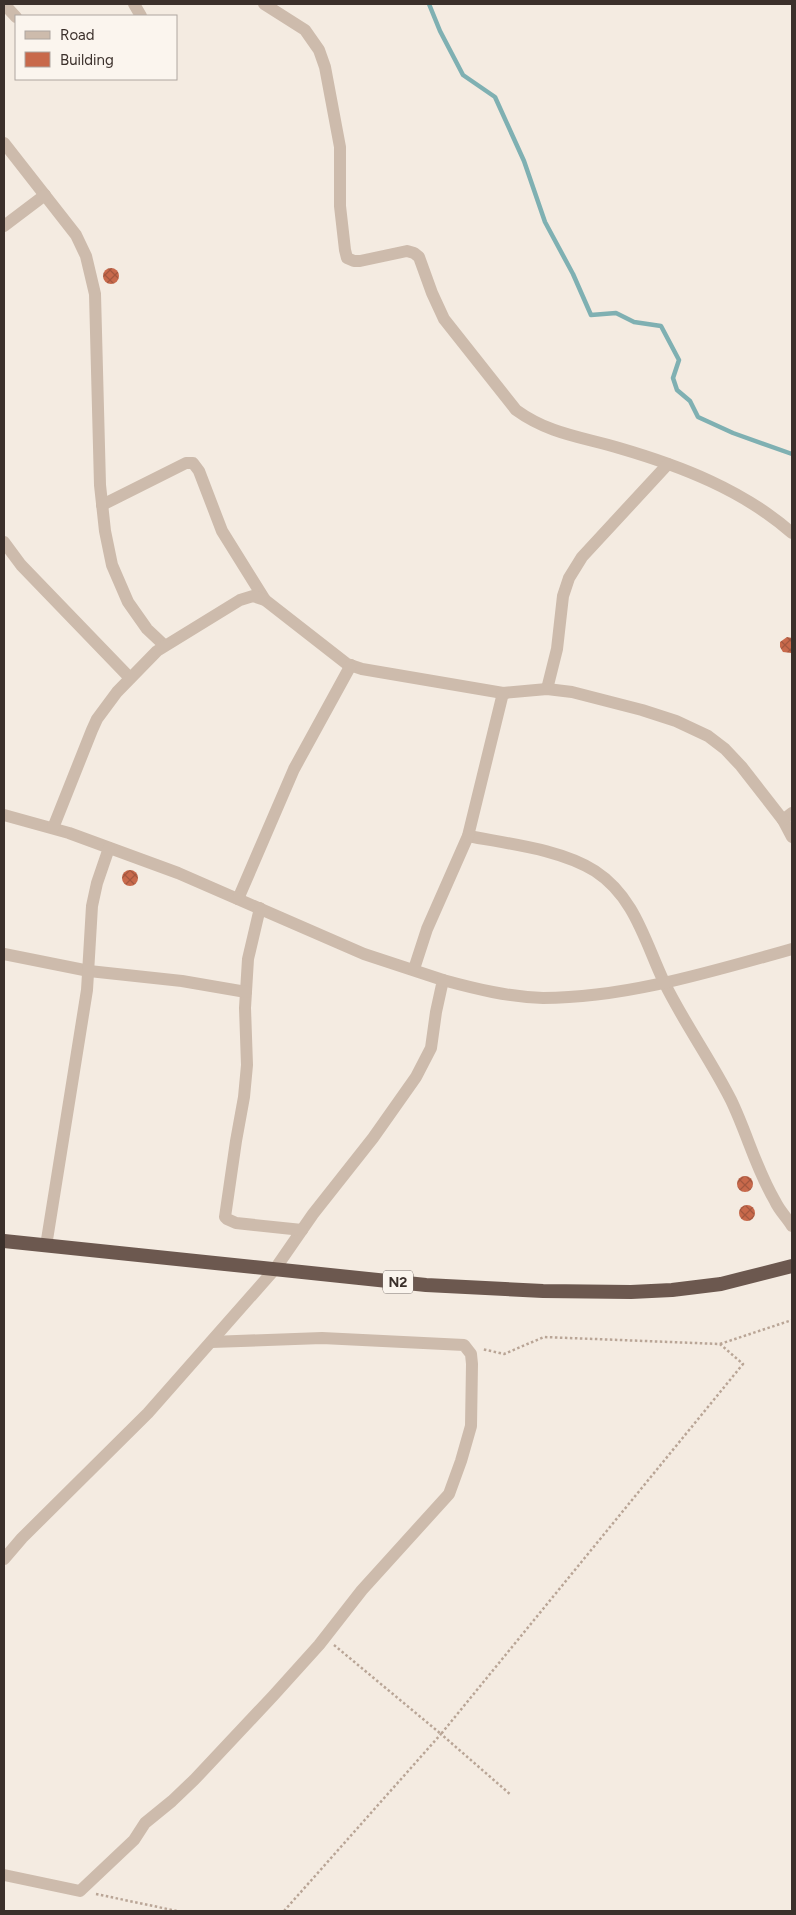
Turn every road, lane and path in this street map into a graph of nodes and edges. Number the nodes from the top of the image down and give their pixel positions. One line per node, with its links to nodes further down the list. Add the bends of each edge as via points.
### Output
1 (4, 4): 5 (street)
2 (134, 4): 4 (street)
3 (264, 4): 9 (street, via 304,30 319,50 325,67 340,148 340,206 347,258 354,261 407,251 414,253 419,257 444,319 516,410 544,427)
4 (140, 15)
5 (15, 16)
6 (4, 142): 7 (street)
7 (45, 195): 8 (street); 10 (street, via 76,234 86,256 95,294)
8 (4, 226)
9 (668, 464): 11 (street, via 711,480 762,510); 17 (street, via 582,557 568,578)
10 (102, 505): 13 (street, via 186,463 193,463 222,531); 14 (street, via 112,565 120,584 147,629)
11 (792, 533)
12 (4, 542): 16 (street, via 21,565)
13 (265, 600): 14 (street, via 248,596); 15 (street)
14 (164, 645): 16 (street)
15 (351, 665): 18 (street, via 378,673); 25 (street, via 294,769)
16 (130, 678): 21 (street, via 97,719)
17 (547, 689): 18 (street); 20 (street, via 642,710 708,736 725,748)
18 (503, 693): 22 (street)
19 (4, 815): 21 (street)
20 (788, 817): 23 (street)
21 (53, 828): 24 (street)
22 (468, 836): 29 (street, via 427,929); 32 (street, via 569,858 595,871 612,884 629,904)
23 (792, 836)
24 (109, 848): 25 (street); 30 (street, via 92,906)
25 (238, 899): 26 (street)
26 (260, 908): 29 (street, via 364,954); 33 (street, via 248,960)
27 (792, 949): 32 (street)
28 (4, 954): 30 (street)
29 (414, 969): 31 (street)
30 (89, 970): 33 (street); 37 (street)
31 (443, 980): 32 (street, via 492,993 543,998 601,994); 35 (street, via 431,1048 416,1076)
32 (664, 982): 34 (street, via 731,1101 775,1202)
33 (246, 992): 35 (street, via 247,1066 225,1216 236,1223)
34 (792, 1226)
35 (302, 1230): 39 (street)
36 (4, 1241): 37 (highway, N2)
37 (46, 1246): 39 (highway, N2)
38 (792, 1266): 39 (highway, N2, via 722,1284 631,1292 426,1285)
39 (275, 1269): 41 (street)
40 (792, 1320): 43 (path)
41 (210, 1342): 42 (street, via 322,1338); 44 (street, via 148,1413)
42 (464, 1344): 43 (path, via 504,1354 544,1337); 45 (street, via 472,1364 471,1426 449,1494 362,1590)
43 (720, 1344): 46 (path, via 743,1364)
44 (4, 1559)
45 (325, 1637): 46 (path); 49 (street, via 194,1780 145,1823 134,1840)
46 (440, 1734): 47 (path); 51 (path)
47 (511, 1795)
48 (4, 1875): 49 (street)
49 (80, 1891): 50 (path)
50 (176, 1911)
51 (284, 1911)

